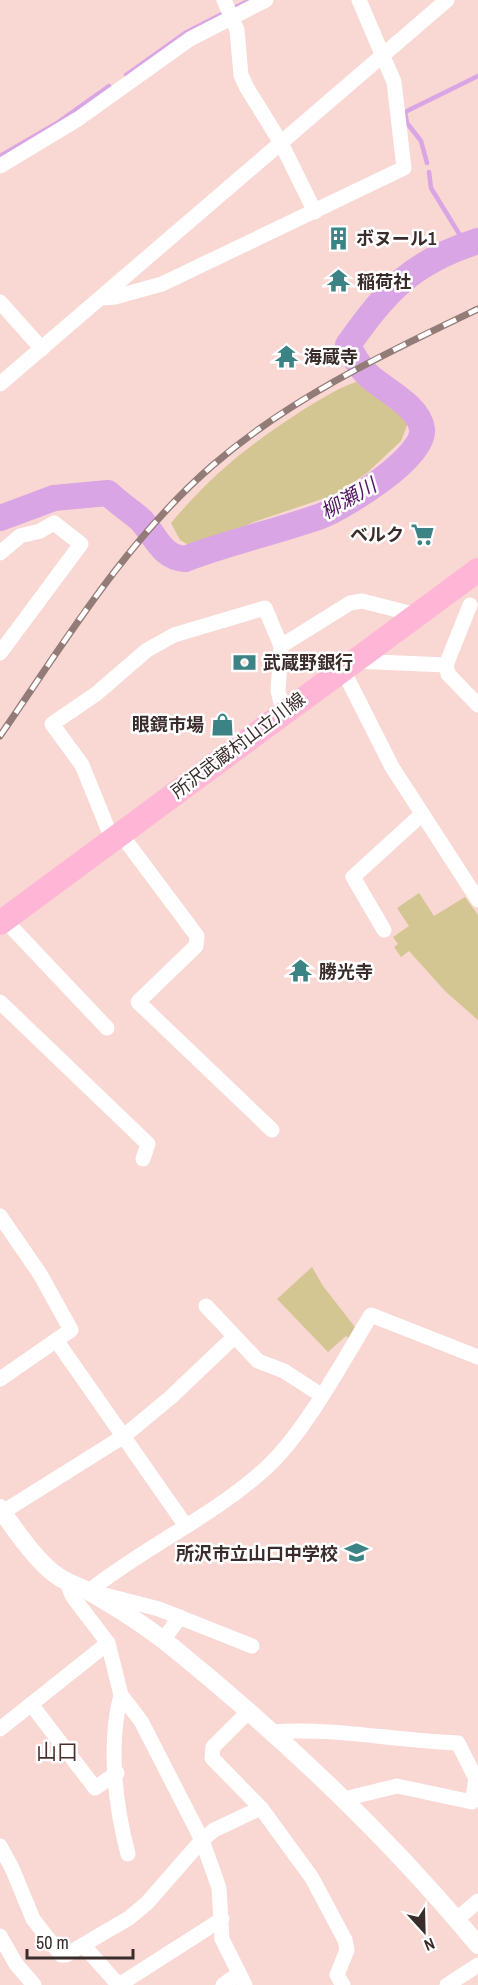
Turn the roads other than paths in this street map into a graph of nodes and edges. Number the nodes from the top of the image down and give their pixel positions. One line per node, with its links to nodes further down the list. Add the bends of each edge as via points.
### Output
1 (224, 0): 5 (street)
2 (266, 0): 5 (street)
3 (359, 0): 6 (street)
4 (447, 0): 6 (street)
5 (233, 17): 7 (street, via 242,75); 8 (street, via 190,39 78,119)
6 (383, 55): 7 (street); 9 (street, via 394,82 404,168)
7 (281, 143): 9 (street); 10 (street)
8 (0, 166)
9 (315, 212): 10 (street, via 162,284)
10 (102, 298): 12 (street)
11 (0, 302): 12 (street)
12 (42, 349): 13 (street)
13 (0, 384)
14 (0, 553): 19 (street, via 20,536 54,523 81,544)
15 (478, 570): 17 (main road, 所沢武蔵村山立川線)
16 (474, 604): 17 (street); 21 (street)
17 (425, 609): 18 (street, via 350,603); 20 (main road, 所沢武蔵村山立川線)
18 (281, 646): 23 (street, via 278,691); 25 (street, via 265,608 174,635 147,650 96,694 52,724 82,765)
19 (0, 653)
20 (347, 664): 21 (street); 23 (main road, 所沢武蔵村山立川線); 24 (street, via 392,767)
21 (446, 665): 22 (street, via 448,674)
22 (478, 705)
23 (283, 711): 25 (main road, 所沢武蔵村山立川線)
24 (421, 815): 26 (street); 28 (street, via 353,877)
25 (116, 836): 27 (main road, 所沢武蔵村山立川線); 31 (street, via 197,936 196,946 138,1002)
26 (478, 900)
27 (1, 919): 30 (street)
28 (384, 930)
29 (0, 1002): 32 (street, via 148,1144)
30 (107, 1028)
31 (272, 1130)
32 (143, 1159)
33 (0, 1216): 36 (street, via 40,1274 71,1330)
34 (206, 1306): 35 (street)
35 (234, 1337): 39 (street, via 258,1361 284,1371); 40 (street)
36 (56, 1340): 38 (street); 40 (street)
37 (478, 1357): 39 (street, via 371,1315)
38 (0, 1378)
39 (321, 1395): 42 (street, via 265,1470)
40 (124, 1436): 41 (street); 42 (street)
41 (1, 1510): 43 (street, via 41,1560)
42 (186, 1526): 44 (street)
43 (66, 1581): 44 (street); 47 (street, via 73,1597)
44 (88, 1592): 45 (street); 46 (street)
45 (180, 1617): 46 (street); 48 (street)
46 (163, 1640): 51 (street)
47 (108, 1643): 49 (street); 50 (street)
48 (252, 1646)
49 (121, 1695): 54 (street, via 113,1747); 57 (street, via 141,1721)
50 (31, 1704): 52 (street); 54 (street, via 94,1788)
51 (249, 1712): 53 (street); 56 (street, via 213,1747 212,1758)
52 (0, 1729)
53 (272, 1732): 55 (street); 55 (street, via 374,1735 458,1743 476,1779 472,1802 397,1786)
54 (117, 1773): 59 (street, via 117,1814)
55 (344, 1799): 62 (street, via 420,1875)
56 (261, 1808): 57 (street, via 214,1830); 70 (street, via 312,1878 342,1934 347,1950 337,1975)
57 (202, 1840): 61 (street, via 219,1888); 65 (street, via 147,1903)
58 (0, 1846): 65 (street, via 43,1935 61,1955)
59 (128, 1854)
60 (478, 1901): 62 (street)
61 (222, 1919): 65 (street, via 122,1983 115,1981); 67 (street, via 222,1939)
62 (457, 1919): 64 (street)
63 (0, 1936): 68 (street)
64 (478, 1945)
65 (84, 1946)
66 (478, 1965): 71 (street)
67 (242, 1979): 69 (street)
68 (34, 1985)
69 (223, 1985)
70 (343, 1985)
71 (447, 1985)

